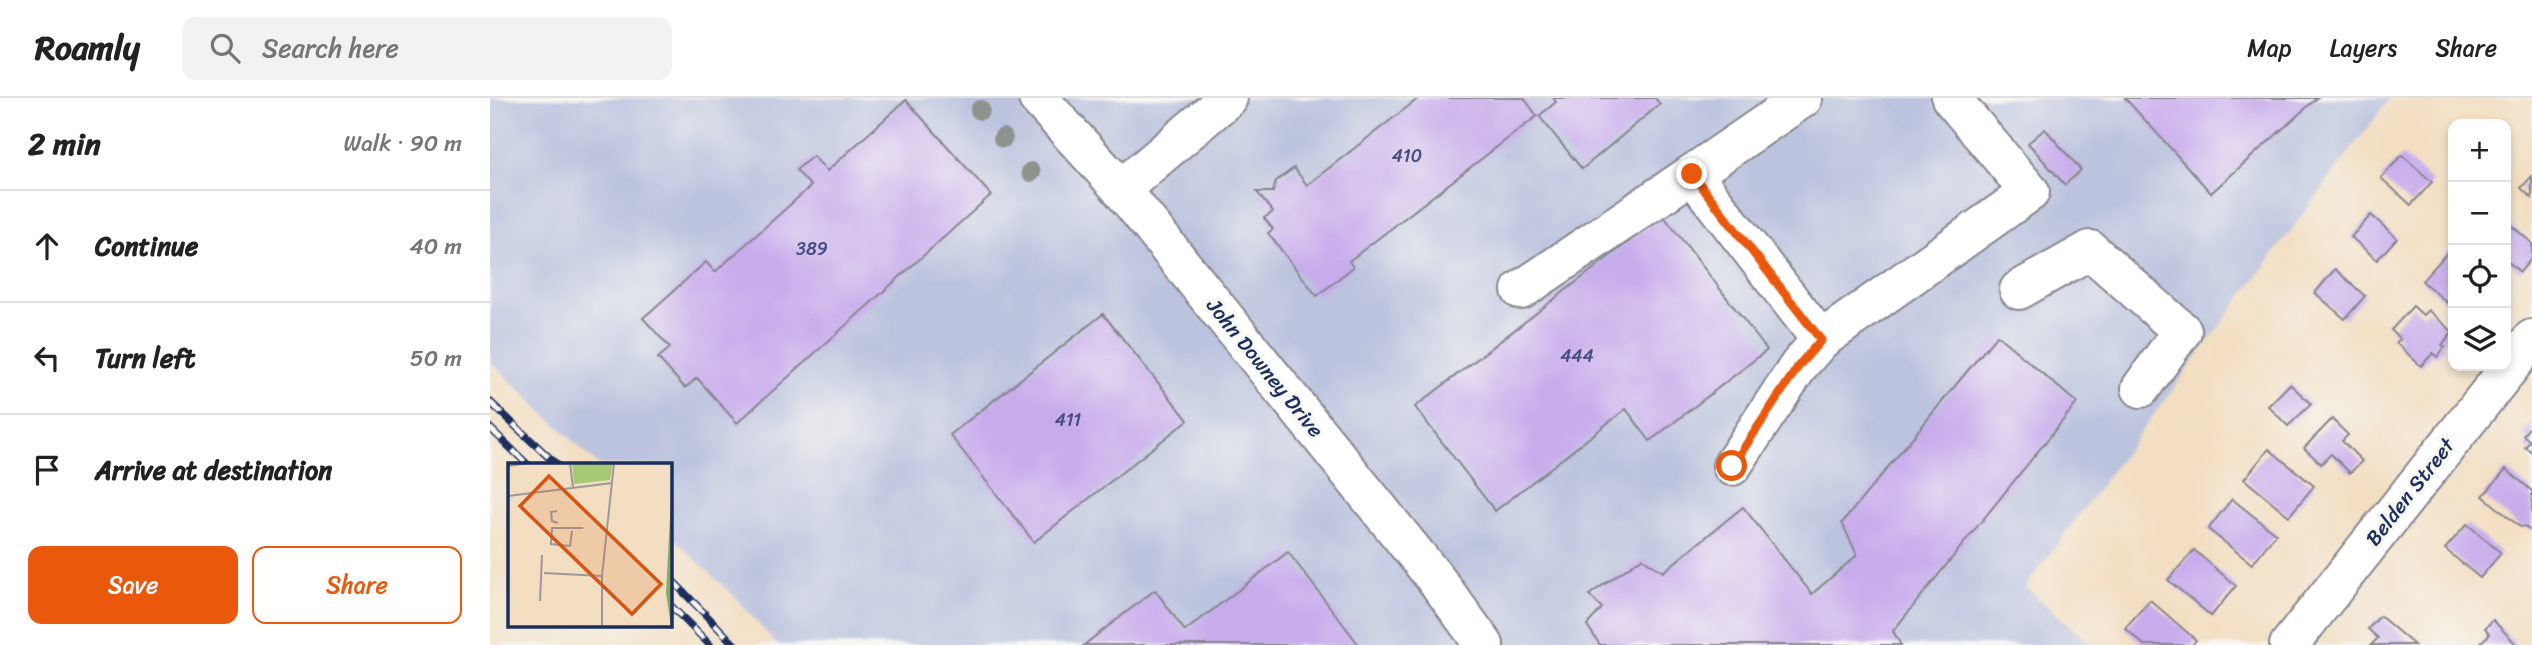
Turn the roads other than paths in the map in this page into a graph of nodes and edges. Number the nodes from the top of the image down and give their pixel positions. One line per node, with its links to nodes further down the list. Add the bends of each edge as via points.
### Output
1 (1038, 98): 6 (street, John Downey Drive)
2 (1228, 98): 6 (street)
3 (1802, 98): 5 (street)
4 (1951, 98): 10 (street, via 2030,192)
5 (1692, 174): 7 (street); 10 (street)
6 (1121, 189): 13 (street, John Downey Drive)
7 (1521, 290)
8 (2019, 290): 11 (street, via 2090,250 2182,331)
9 (2532, 339): 14 (street, Belden Street)
10 (1821, 340): 12 (street)
11 (2141, 388)
12 (1732, 466)
13 (1484, 645)
14 (2288, 645)

